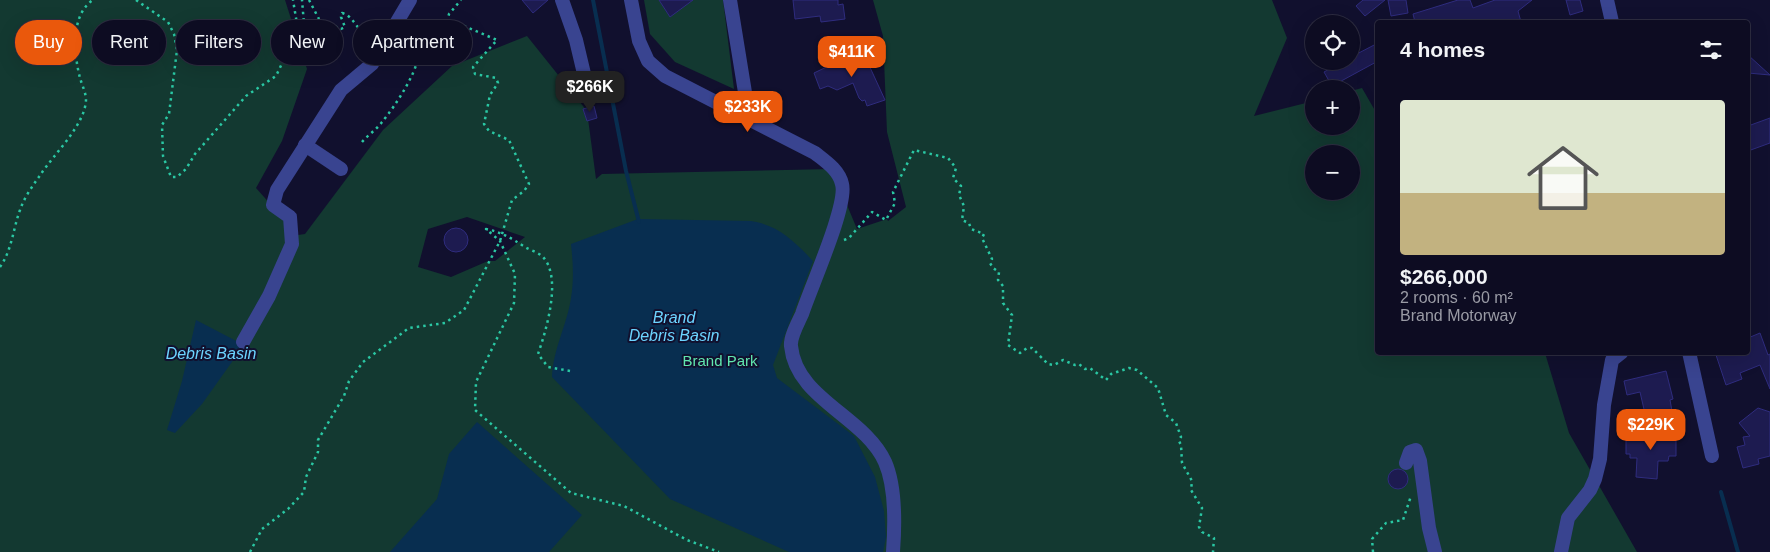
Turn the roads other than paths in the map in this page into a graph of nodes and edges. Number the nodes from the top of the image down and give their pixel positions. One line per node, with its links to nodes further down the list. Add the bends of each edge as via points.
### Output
1 (410, 0): 9 (street, via 372,64 341,90)
2 (562, 0): 7 (street)
3 (631, 0): 8 (street, via 639,41 648,61 666,76)
4 (730, 0): 8 (street)
5 (1607, 0): 6 (street)
6 (1612, 20)
7 (585, 78)
8 (749, 118): 16 (street, via 815,153 833,168 843,184 836,224 791,344 795,365 826,401 866,434 885,462 896,513)
9 (305, 146): 10 (street); 11 (street, via 277,190 272,205 290,217 292,244 269,296)
10 (341, 168)
11 (243, 342)
12 (1618, 355): 18 (street, via 1612,360 1595,479 1568,518)
13 (1690, 355): 14 (street)
14 (1712, 456)
15 (1406, 463): 17 (street, via 1410,452 1416,450)
16 (893, 552)
17 (1436, 552)
18 (1561, 552)

